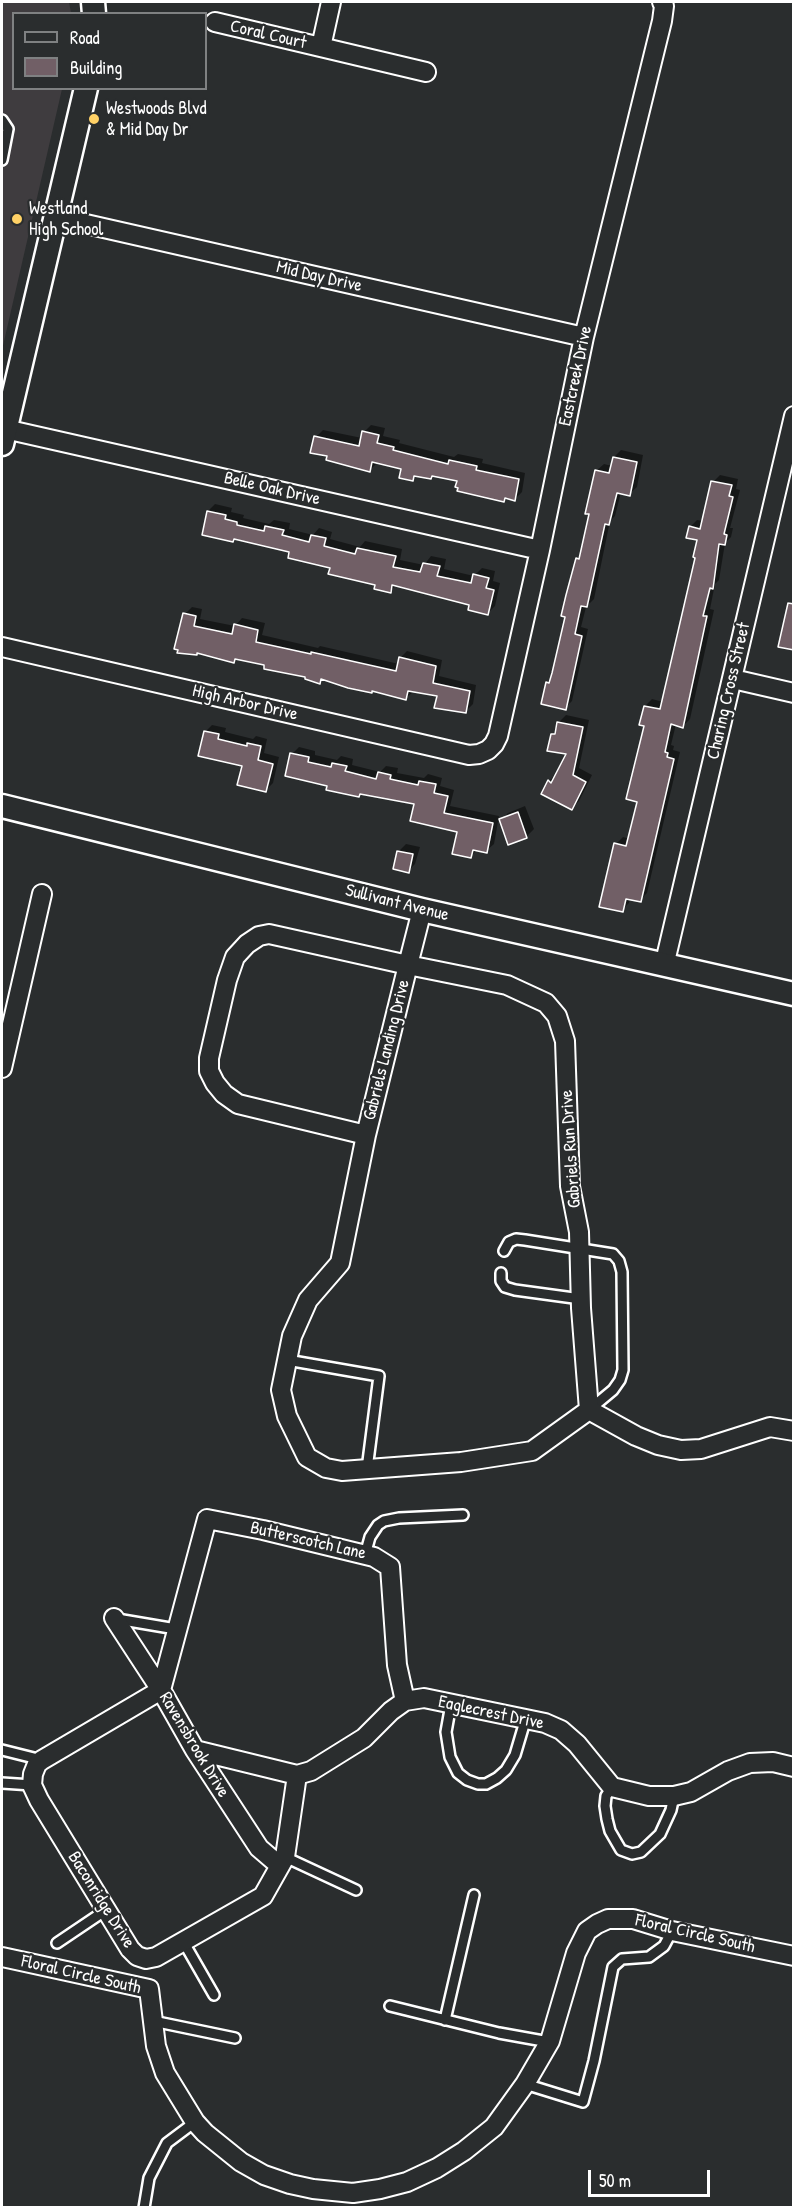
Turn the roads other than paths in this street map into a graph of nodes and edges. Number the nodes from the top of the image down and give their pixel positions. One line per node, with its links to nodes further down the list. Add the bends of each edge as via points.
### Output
1 (331, 2): 4 (street, Coral Court)
2 (662, 2): 10 (street, Eastcreek Drive, via 662,21)
3 (215, 22): 4 (street, Coral Court)
4 (321, 47): 5 (street, Coral Court)
5 (426, 72)
6 (86, 90): 9 (street)
7 (2, 120): 8 (lane, via 8,129)
8 (2, 160)
9 (55, 217): 10 (street, Mid Day Drive); 12 (street)
10 (584, 337): 13 (street, Eastcreek Drive)
11 (792, 426): 15 (street, Charing Cross Street)
12 (3, 436): 13 (street, Belle Oak Drive)
13 (540, 550): 17 (street, Eastcreek Drive, via 498,736)
14 (2, 647): 17 (street, High Arbor Drive, via 470,755)
15 (733, 679): 16 (street); 22 (street, Charing Cross Street)
16 (794, 693)
17 (488, 750)
18 (2, 806): 20 (street, Sullivant Avenue)
19 (42, 894): 24 (street)
20 (422, 910): 21 (street, Gabriels Landing Drive); 22 (street, Sullivant Avenue)
21 (408, 964): 25 (street, Gabriels Landing Drive); 25 (street, Gabriels Landing Drive, via 269,934 247,944 235,957 227,981 209,1058 209,1071 224,1094 247,1107); 26 (street, Gabriels Run Drive, via 507,985 546,1003 557,1016 565,1041 570,1186)
22 (664, 966): 23 (street, Sullivant Avenue)
23 (794, 994)
24 (2, 1068)
25 (366, 1134): 30 (street, Gabriels Landing Drive, via 340,1263 308,1300 292,1336)
26 (579, 1249): 27 (lane, via 516,1239); 29 (street, Gabriels Run Drive); 31 (lane, via 613,1254 622,1272 623,1370 613,1390)
27 (504, 1251)
28 (501, 1273): 29 (lane, via 505,1287)
29 (581, 1299): 31 (street, Gabriels Run Drive)
30 (287, 1360): 33 (street, Gabriels Landing Drive, via 281,1390 286,1416 307,1457 326,1468); 33 (lane, via 380,1376)
31 (589, 1410): 32 (street, via 636,1436 681,1450 701,1449 770,1427); 33 (street, via 532,1451 461,1462)
32 (794, 1431)
33 (367, 1469)
34 (463, 1515): 35 (lane, via 384,1521 370,1536)
35 (365, 1555): 37 (street, Butterscotch Lane, via 207,1519); 39 (street, Butterscotch Lane, via 390,1567 397,1665)
36 (114, 1618): 37 (lane); 38 (street, Ravensbrook Drive)
37 (176, 1629): 38 (street, Butterscotch Lane)
38 (161, 1690): 43 (street, Ravensbrook Drive); 44 (street)
39 (405, 1701): 40 (street, Eaglecrest Drive, via 424,1698); 46 (street, via 364,1738 311,1771)
40 (451, 1704): 41 (street, Eaglecrest Drive); 41 (lane, via 446,1732 450,1757 458,1773 478,1784 486,1784 506,1770 515,1755)
41 (526, 1718): 49 (street, Eaglecrest Drive, via 561,1730)
42 (2, 1750): 44 (lane)
43 (195, 1750): 46 (street); 51 (street, Ravensbrook Drive, via 259,1848)
44 (42, 1760): 48 (street, via 33,1774)
45 (794, 1767): 50 (street, via 773,1762 750,1763 691,1792)
46 (297, 1775): 51 (street, Baconridge Drive)
47 (2, 1783): 48 (lane)
48 (32, 1785): 54 (street, Baconridge Drive)
49 (612, 1787): 50 (street, via 649,1796); 50 (lane, via 606,1796 608,1825 621,1850 632,1854 641,1852 660,1834)
50 (674, 1796)
51 (282, 1862): 52 (lane); 56 (street, Baconridge Drive, via 263,1896)
52 (356, 1890)
53 (474, 1895): 63 (lane)
54 (106, 1910): 56 (street, Baconridge Drive, via 137,1956 156,1957); 57 (lane)
55 (672, 1931): 58 (street, Floral Circle South); 65 (street, Floral Circle South, via 620,1918 608,1919 587,1931 576,1953); 66 (lane, via 664,1946 649,1957 622,1959 614,1967 584,2102)
56 (183, 1941): 60 (lane)
57 (57, 1943)
58 (794, 1956)
59 (2, 1957): 62 (street, Floral Circle South, via 149,1989)
60 (214, 1995)
61 (390, 2006): 63 (lane)
62 (153, 2020): 64 (lane); 67 (street, Floral Circle South, via 165,2073)
63 (445, 2020): 65 (lane)
64 (236, 2038)
65 (549, 2042): 66 (street, Floral Circle South)
66 (525, 2084): 67 (street, Floral Circle South, via 494,2127 464,2151 407,2182 352,2196 264,2175 222,2149)
67 (195, 2122): 68 (lane, via 167,2143 149,2178)
68 (144, 2208)

